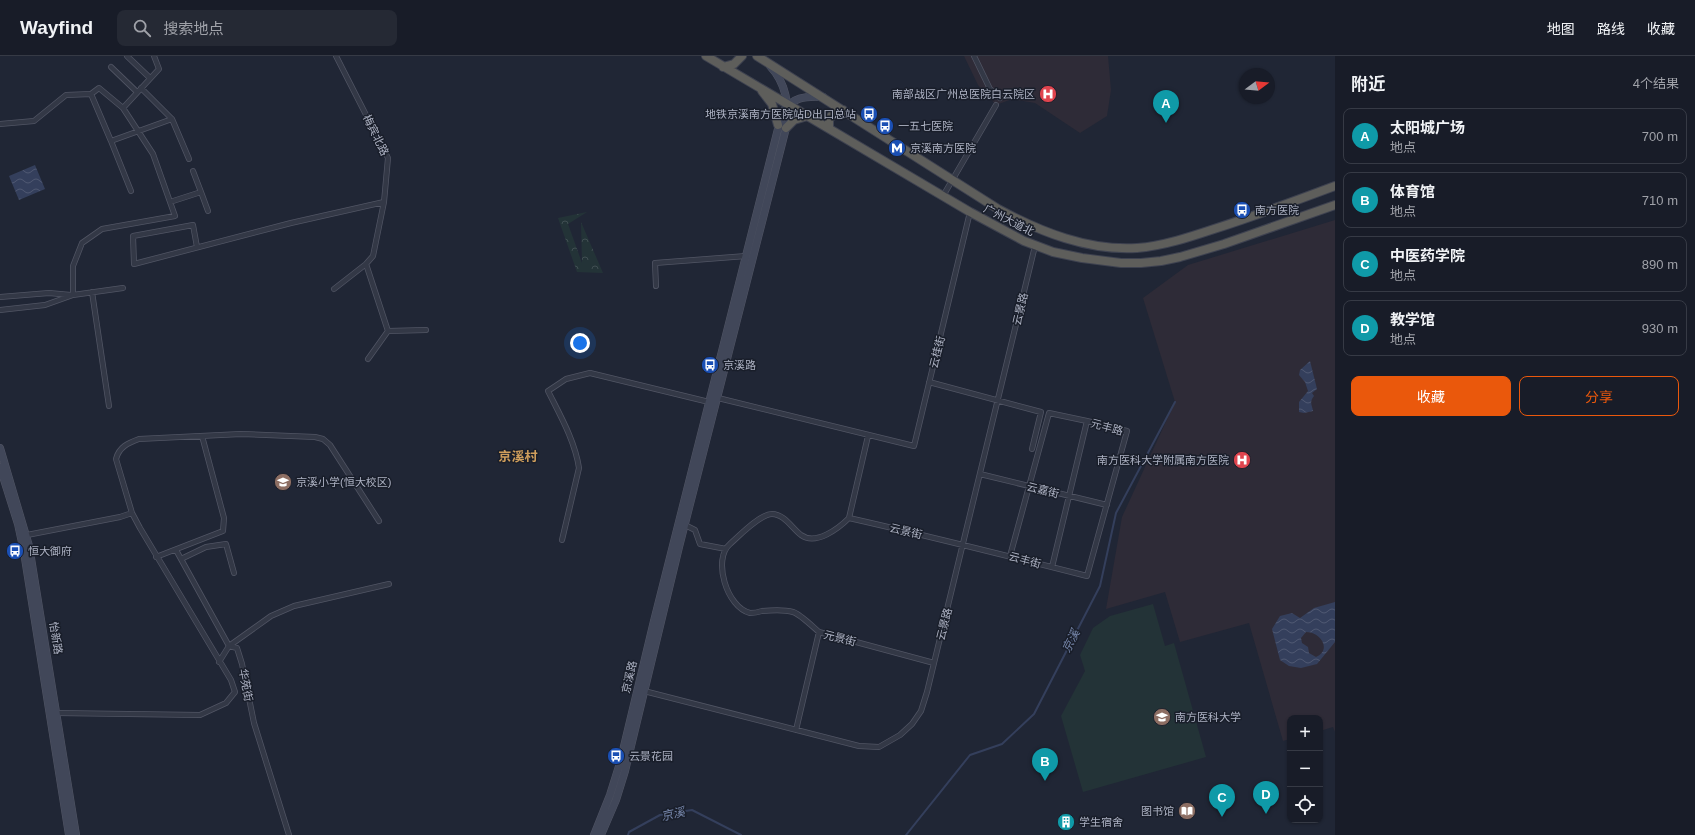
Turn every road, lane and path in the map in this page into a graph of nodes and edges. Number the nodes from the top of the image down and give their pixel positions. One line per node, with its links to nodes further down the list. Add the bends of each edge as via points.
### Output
1 (127, 56): 10 (street)
2 (154, 56): 10 (street, via 159,69)
3 (336, 56): 35 (street, 梅宾北路, via 388,158)
4 (706, 56): 9 (highway, 广州大道北)
5 (742, 56): 9 (highway, via 738,61)
6 (974, 56): 15 (street, via 990,89)
7 (760, 58): 14 (highway, 广州大道北); 16 (main road, 京溪路, via 780,78)
8 (111, 67): 12 (street)
9 (723, 67): 11 (highway, 广州大道北)
10 (150, 78): 12 (street)
11 (754, 84): 16 (highway, 广州大道北); 23 (highway, via 772,104)
12 (139, 90): 18 (street); 21 (street)
13 (91, 94): 18 (street, via 99,88); 22 (street, via 66,95 34,121); 26 (street)
14 (823, 97): 16 (main road, via 806,97); 19 (highway, 广州大道北)
15 (1000, 98)
16 (788, 104): 20 (highway, 广州大道北); 23 (main road, 京溪路)
17 (996, 105): 29 (street)
18 (123, 108): 25 (street)
19 (843, 110): 24 (highway, via 833,113 829,120); 29 (highway, 广州大道北)
20 (807, 116): 23 (highway); 24 (highway, 广州大道北)
21 (172, 119): 25 (street); 27 (street)
22 (0, 124)
23 (782, 127): 41 (main road, 京溪路); 54 (main road, 京溪路)
24 (829, 128): 33 (highway, 广州大道北)
25 (138, 130): 26 (street); 34 (street, via 153,154)
26 (111, 141): 31 (street)
27 (189, 159)
28 (193, 171): 32 (street)
29 (952, 180): 30 (highway, 广州大道北, via 1011,216 1051,234 1094,245 1136,248 1195,236); 33 (street)
30 (1335, 186)
31 (131, 191)
32 (201, 192): 34 (street); 37 (street)
33 (943, 196): 38 (highway, 广州大道北)
34 (170, 202): 47 (street, via 175,216 102,229 82,243 73,266)
35 (384, 202): 40 (street); 42 (street, 梅宾北路, via 374,256)
36 (1335, 205): 39 (highway, 广州大道北, via 1213,247 1154,262 1097,260 1052,252)
37 (208, 211)
38 (970, 212): 39 (highway, 广州大道北); 53 (street, 云桂街)
39 (1035, 246): 55 (street, 云景路)
40 (197, 247): 40 (street, via 134,264 133,236 193,225)
41 (746, 256): 43 (street, via 655,263); 56 (main road, 京溪路)
42 (366, 264): 45 (street); 51 (street)
43 (656, 286)
44 (123, 288): 46 (street)
45 (334, 289)
46 (92, 292): 47 (street); 57 (street)
47 (73, 295): 48 (street, via 49,293); 49 (street, via 45,305)
48 (0, 297)
49 (0, 310)
50 (426, 330): 51 (street)
51 (388, 331): 52 (street)
52 (368, 359)
53 (929, 382): 55 (street); 60 (street, 云桂街, via 914,446)
54 (718, 398): 60 (street, 云桂街); 71 (main road, 京溪路)
55 (998, 401): 62 (street, via 1041,412); 64 (street, 云景路)
56 (709, 402): 73 (street, via 590,373 566,379 548,391 577,458 578,468); 94 (main road, 京溪路, via 620,763)
57 (109, 406)
58 (1087, 421): 65 (street, via 1049,413); 66 (street, 元丰路); 67 (street, 元丰路, via 1127,431)
59 (202, 436): 68 (street, via 138,440 126,444 116,459); 70 (street, via 258,434 323,439 330,445); 76 (street, via 224,518 223,531)
60 (868, 436): 69 (street)
61 (0, 448): 72 (main road, 怡新路)
62 (1032, 449)
63 (0, 468): 91 (main road, 怡新路, via 24,552)
64 (980, 474): 65 (street, 云嘉街); 74 (street, 云景路)
65 (1030, 486): 66 (street, 云嘉街); 77 (street)
66 (1069, 496): 67 (street, 云嘉街); 80 (street, 元丰路)
67 (1107, 505): 82 (street, 元丰路)
68 (132, 513): 72 (street); 78 (street)
69 (849, 518): 74 (street, 云景街); 75 (street, via 824,536 813,538 802,536 782,517 772,514 763,516)
70 (379, 521)
71 (685, 525): 75 (street, via 695,530 700,544); 88 (main road, 京溪路)
72 (27, 534): 89 (main road, 怡新路)
73 (562, 540)
74 (963, 544): 77 (street, 云丰街); 87 (street, 云景路)
75 (726, 549): 84 (street, via 723,553 722,572 732,598 739,606 750,613 774,610 794,612)
76 (176, 550): 78 (street); 79 (street, 华苑街)
77 (1010, 556): 80 (street, 云丰街)
78 (156, 557): 86 (street)
79 (181, 559): 81 (street, via 206,547 226,544); 85 (street, 华苑街)
80 (1052, 567): 82 (street, 云丰街)
81 (234, 573)
82 (1087, 576)
83 (389, 584): 85 (street, via 294,606 271,616)
84 (819, 632): 87 (street, 元景街); 90 (street, 元景街)
85 (229, 646): 86 (street); 93 (street, 华苑街, via 237,648 254,723)
86 (219, 662): 89 (street, via 235,692 226,703 204,714 192,716)
87 (934, 663): 90 (street, 云景路, via 921,711 912,724 879,747 859,746)
88 (644, 691): 90 (street, 云景路); 95 (main road, 京溪路, via 621,785)
89 (56, 713): 92 (main road, 怡新路)
90 (796, 730)
91 (69, 835)
92 (76, 835)
93 (289, 835)
94 (594, 835)
95 (601, 835)

